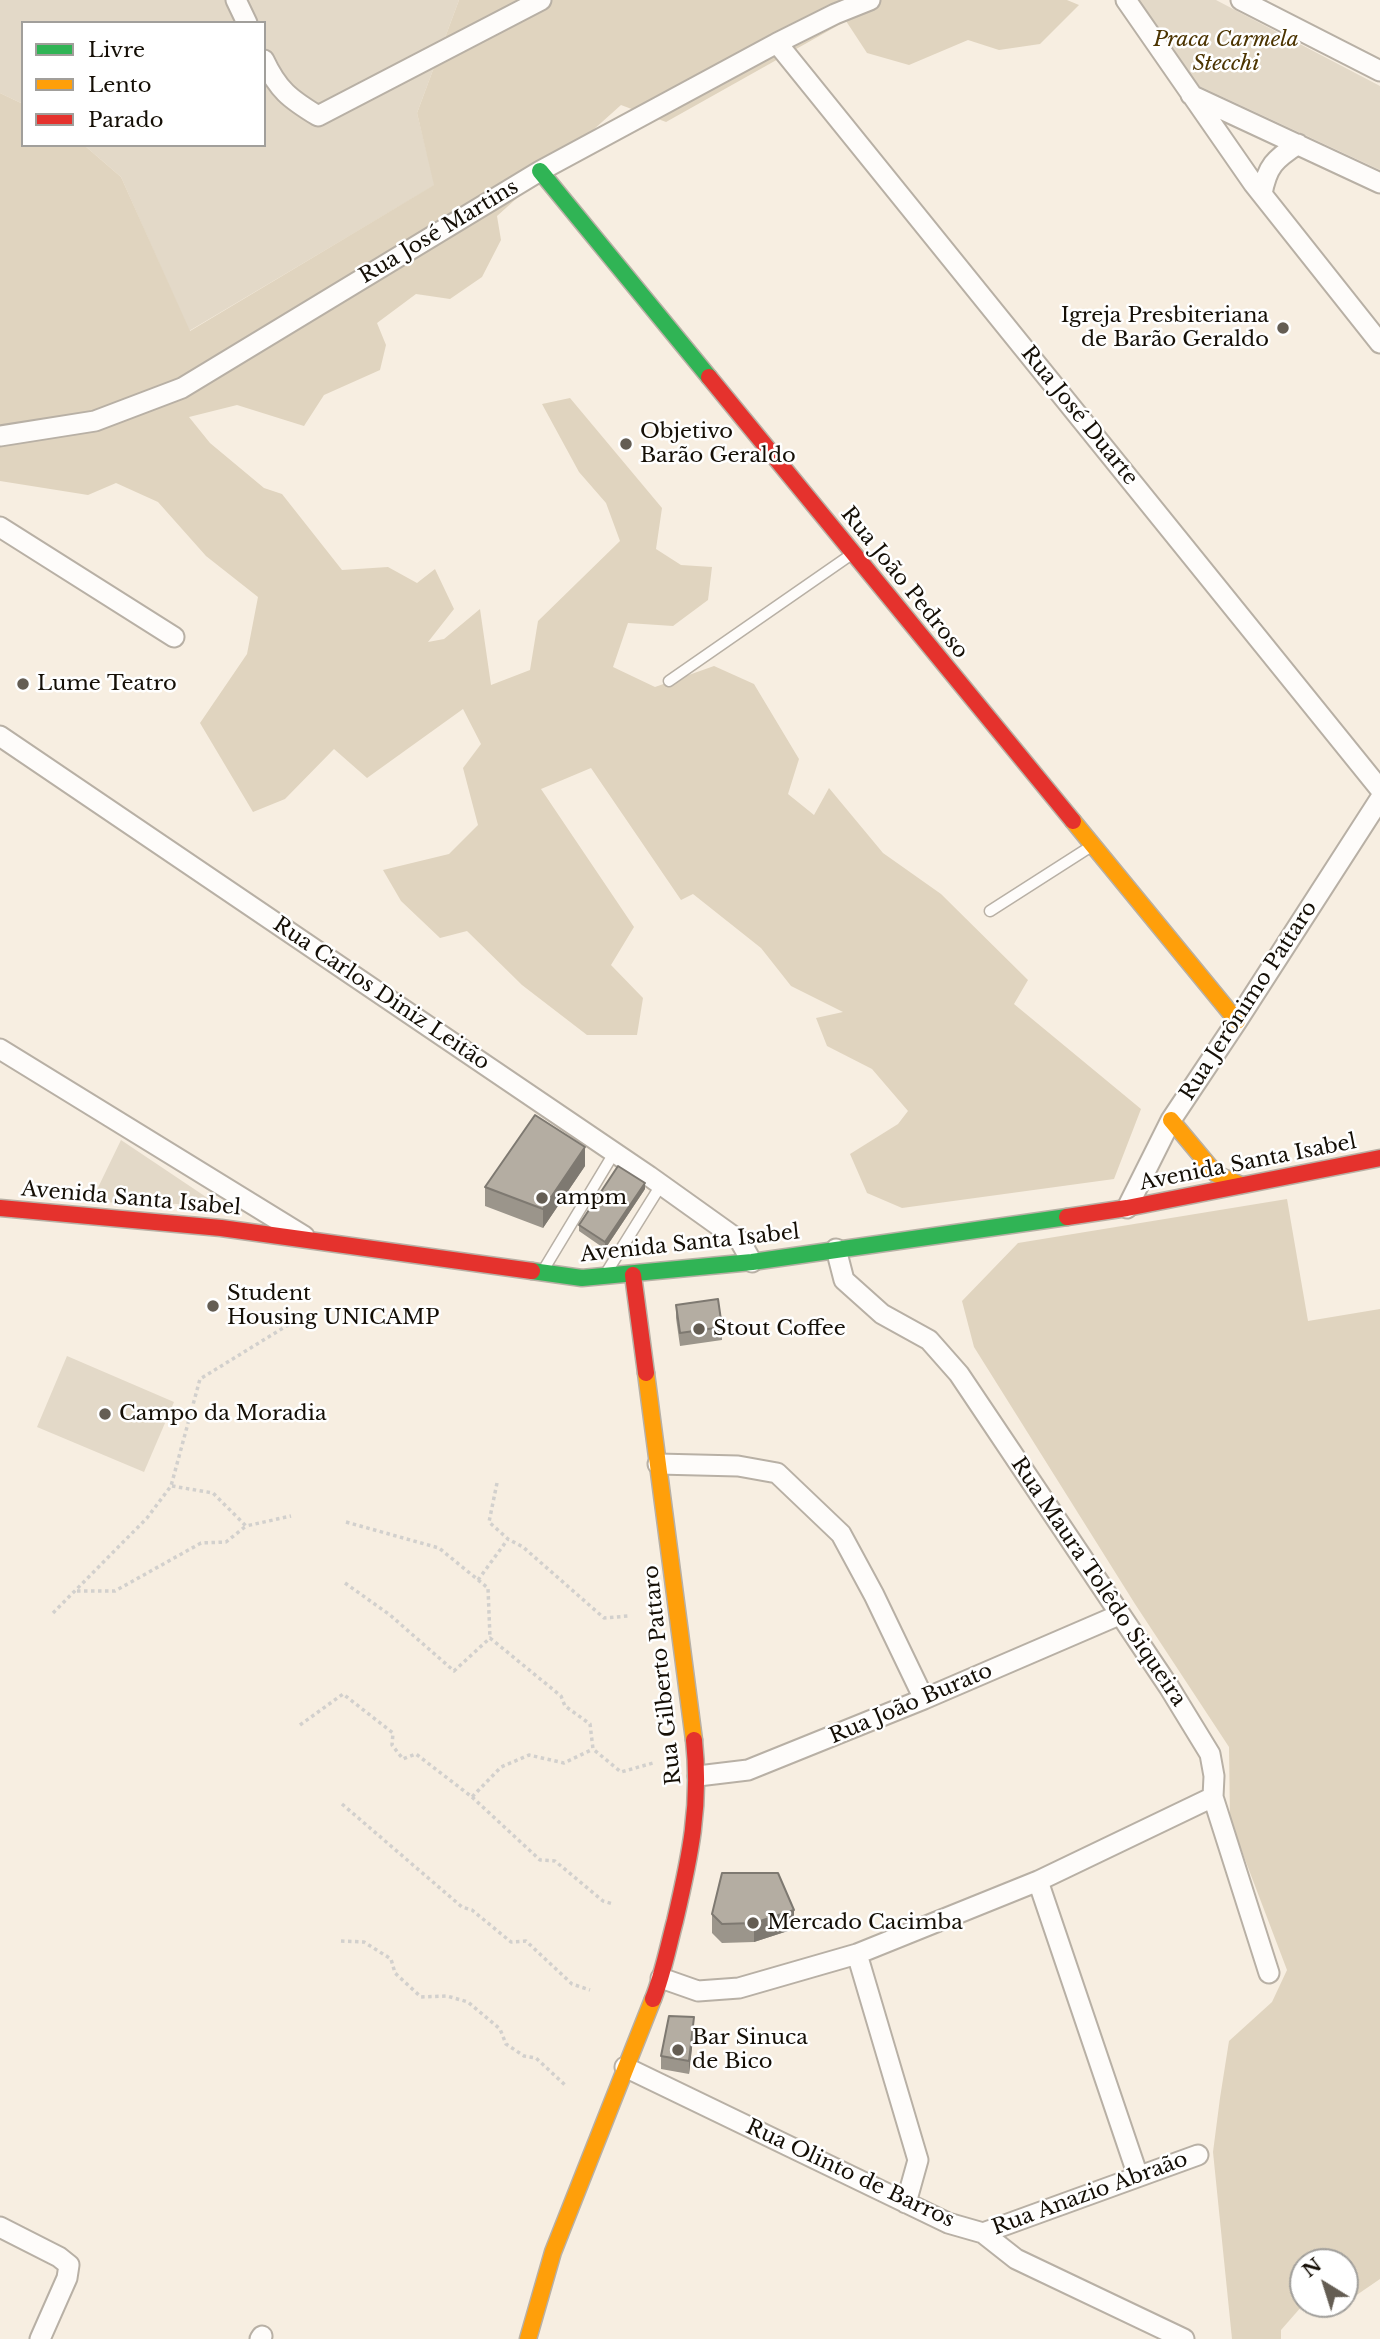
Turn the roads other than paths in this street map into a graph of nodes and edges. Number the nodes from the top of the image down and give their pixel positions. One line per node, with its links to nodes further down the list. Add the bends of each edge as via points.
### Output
1 (236, 0): 6 (street)
2 (541, 0): 8 (street, via 318,116 290,99)
3 (870, 0): 7 (street, Rua José Martins)
4 (1126, 0): 10 (street)
5 (1241, 0): 9 (street)
6 (246, 21)
7 (777, 43): 12 (street, Rua José Martins); 22 (street, Rua José Duarte)
8 (266, 64)
9 (1380, 71)
10 (1190, 95): 11 (street); 14 (street)
11 (1298, 144): 13 (street); 14 (street, via 1270,166)
12 (540, 171): 16 (street, Rua José Martins, via 182,388 96,421); 18 (main road, Rua João Pedroso)
13 (1380, 183)
14 (1262, 194): 15 (street)
15 (1380, 343)
16 (0, 436)
17 (0, 527): 19 (street)
18 (853, 554): 20 (lane); 24 (main road, Rua João Pedroso)
19 (174, 637)
20 (669, 681)
21 (0, 736): 29 (street, Rua Carlos Diniz Leitão)
22 (1380, 789)
23 (1380, 799): 26 (street, Rua Jerônimo Pattaro)
24 (1092, 845): 25 (lane); 26 (main road, Rua João Pedroso)
25 (990, 911)
26 (1237, 1021): 28 (street, Rua Jerônimo Pattaro)
27 (0, 1049): 35 (street)
28 (1171, 1119): 32 (main road, via 1216,1174); 34 (street, Rua Jerônimo Pattaro)
29 (614, 1153): 31 (street, Rua Carlos Diniz Leitão); 38 (lane)
30 (1380, 1158): 32 (main road, Avenida Santa Isabel)
31 (661, 1185): 37 (street, Rua Carlos Diniz Leitão, via 740,1241); 40 (lane)
32 (1241, 1185): 34 (main road, Avenida Santa Isabel)
33 (0, 1208): 35 (main road, Avenida Santa Isabel, via 222,1227)
34 (1127, 1208): 36 (main road, Avenida Santa Isabel)
35 (311, 1240): 38 (main road, Avenida Santa Isabel)
36 (836, 1248): 37 (main road, Avenida Santa Isabel); 42 (street, Rua Maura Tolêdo Siqueira, via 844,1280 882,1314 929,1340 959,1374)
37 (752, 1262): 39 (main road, Avenida Santa Isabel)
38 (541, 1272): 40 (main road, Avenida Santa Isabel, via 578,1278)
39 (633, 1275): 40 (main road, Avenida Santa Isabel); 41 (main road, Rua Gilberto Pattaro)
40 (604, 1276)
41 (658, 1464): 43 (street, via 738,1466 777,1473 841,1534); 44 (main road, Rua Gilberto Pattaro)
42 (1119, 1615): 43 (street, Rua João Burato); 45 (street, Rua Maura Tolêdo Siqueira, via 1210,1754)
43 (924, 1699): 44 (street, Rua João Burato, via 748,1770)
44 (698, 1776): 49 (main road, Rua Gilberto Pattaro, via 690,1858)
45 (1213, 1797): 46 (street); 48 (street, Rua Maura Tolêdo Siqueira)
46 (1038, 1881): 47 (street); 52 (street)
47 (857, 1954): 49 (street, via 739,1988 698,1991); 53 (street, via 918,2160)
48 (1269, 1973)
49 (661, 1978): 50 (main road, Rua Gilberto Pattaro)
50 (625, 2067): 53 (street, Rua Olinto de Barros); 57 (main road, Rua Gilberto Pattaro, via 553,2252)
51 (1198, 2155): 52 (street, Rua Anazio Abraão)
52 (1138, 2176): 55 (street, Rua Anazio Abraão)
53 (906, 2203): 55 (street, Rua Olinto de Barros)
54 (0, 2227): 56 (street, via 69,2265)
55 (983, 2233): 58 (street, Rua Olinto de Barros, via 1016,2259)
56 (40, 2339)
57 (528, 2339)
58 (1184, 2339)

